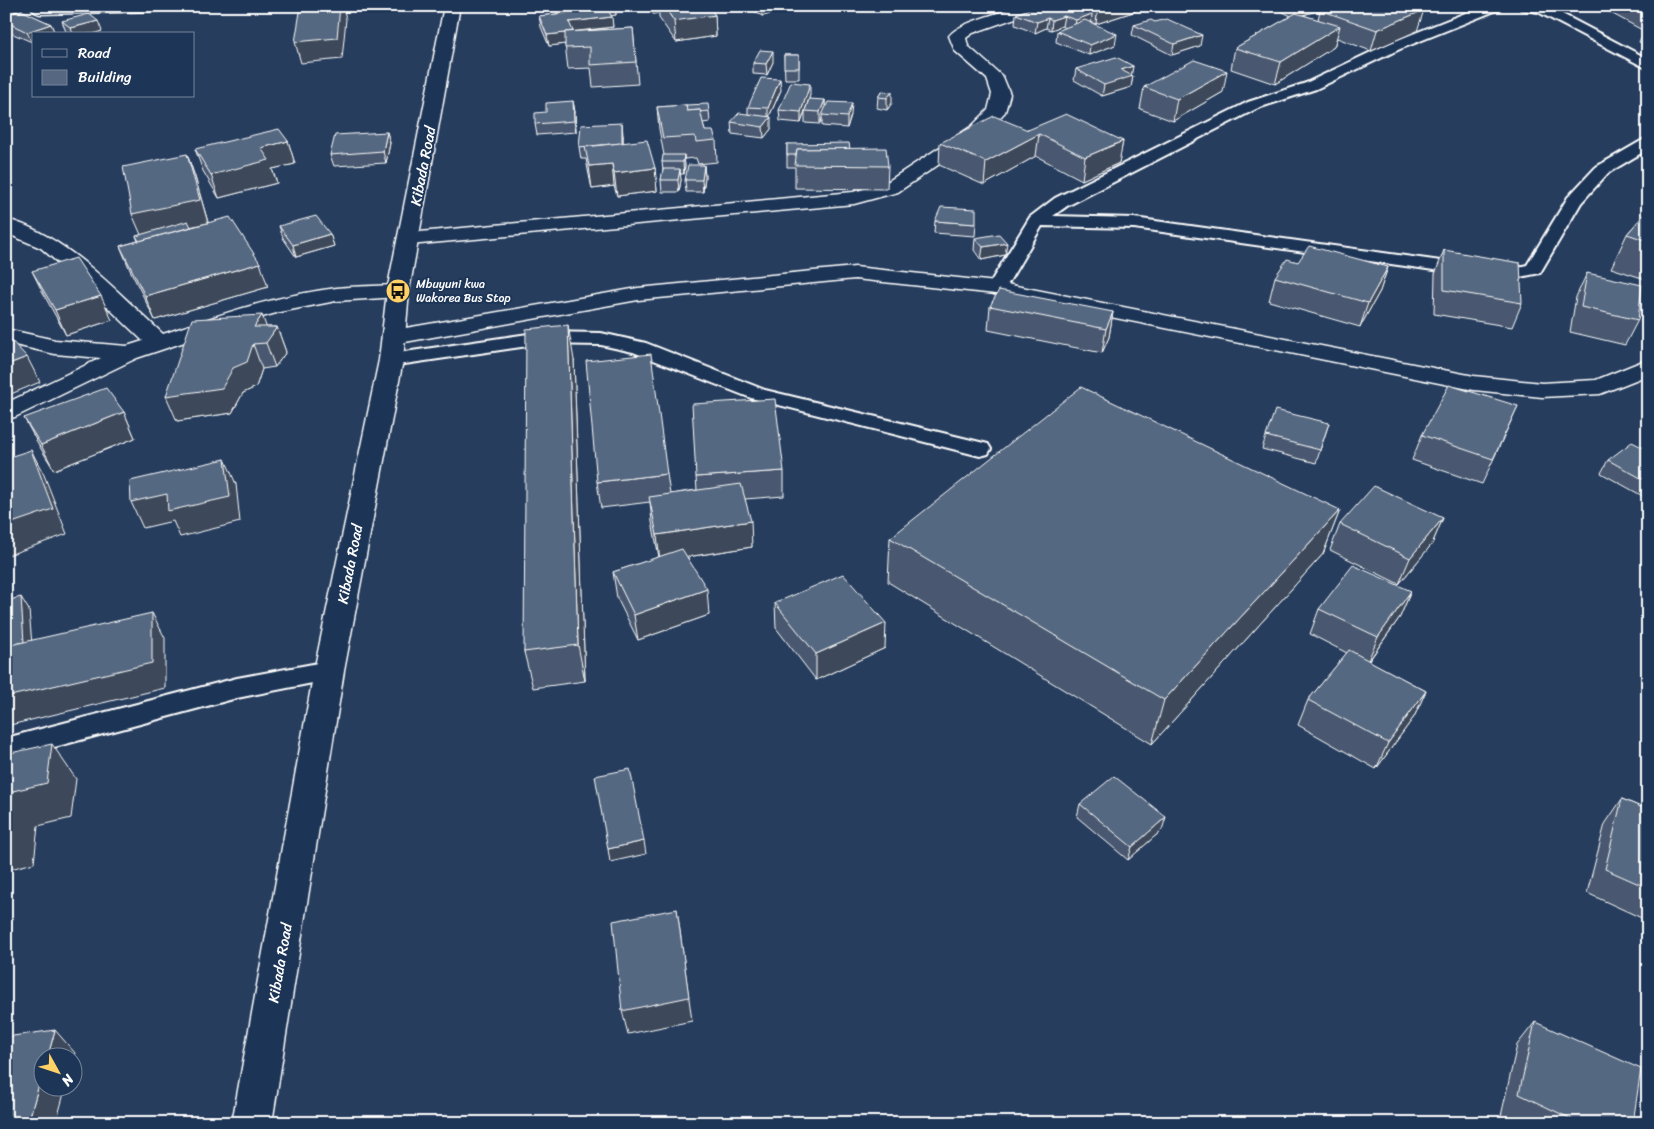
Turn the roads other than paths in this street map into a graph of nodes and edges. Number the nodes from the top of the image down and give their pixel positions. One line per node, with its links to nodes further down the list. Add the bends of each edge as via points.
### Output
1 (158, 6): 6 (street)
2 (452, 6): 11 (street, Kibada Road)
3 (1036, 6): 11 (street, via 957,36 961,48 995,77 1001,94 996,112 978,130 891,188 854,198)
4 (1495, 6): 9 (lane, via 1395,46 1311,86 1252,105 1061,202)
5 (1526, 6): 7 (lane, via 1542,9)
6 (40, 9)
7 (1648, 65)
8 (1648, 142): 9 (lane, via 1602,170 1574,200 1534,269 1505,275 1134,223)
9 (1036, 221): 12 (lane)
10 (6, 225): 15 (street, via 48,244)
11 (409, 239): 13 (street, Kibada Road)
12 (996, 288): 16 (street, via 855,273 638,294); 18 (street, via 1474,383 1542,390 1600,387)
13 (398, 291): 15 (street, via 336,295 278,306); 16 (street, Kibada Road)
14 (6, 336): 17 (street, via 55,347)
15 (159, 343): 17 (street)
16 (392, 349): 20 (lane, via 542,338 601,338 639,347 758,394); 21 (street, Kibada Road)
17 (129, 353): 19 (street)
18 (1648, 366)
19 (6, 412)
20 (980, 449)
21 (329, 671): 22 (lane, via 237,688); 23 (street, Kibada Road)
22 (6, 749)
23 (252, 1123)

